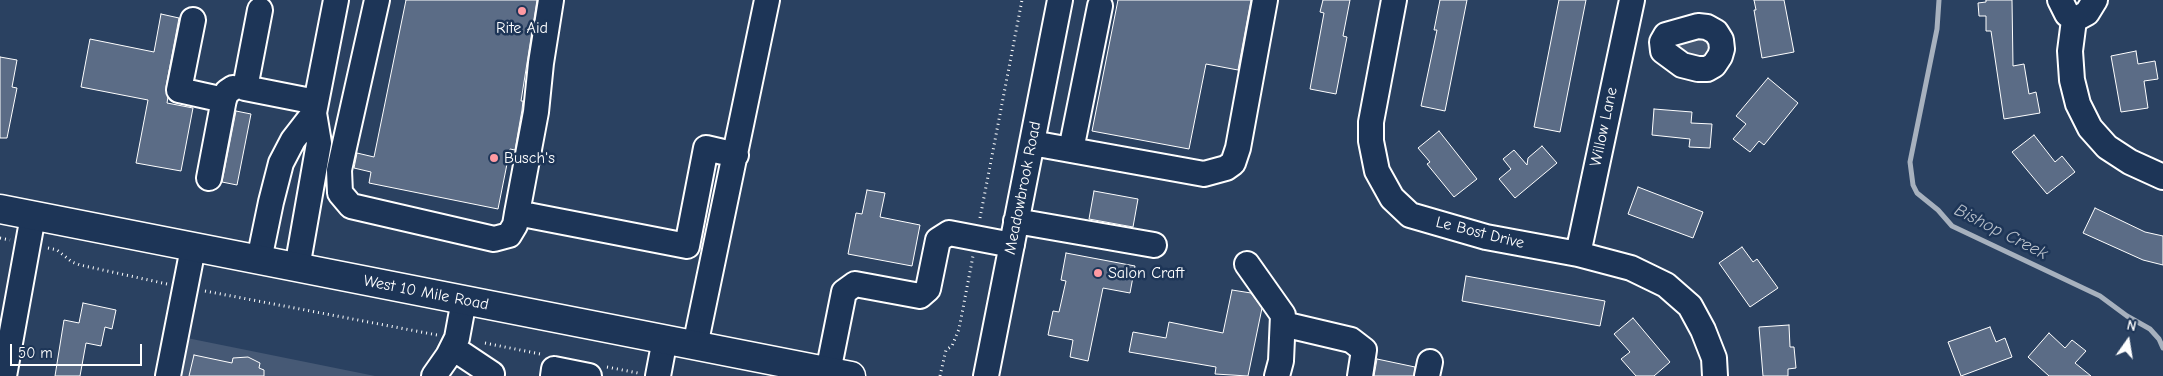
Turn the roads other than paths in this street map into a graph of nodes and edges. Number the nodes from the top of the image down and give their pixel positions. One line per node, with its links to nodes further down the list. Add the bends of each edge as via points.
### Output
1 (336, 0): 19 (street)
2 (376, 0): 17 (street)
3 (552, 0): 27 (street)
4 (766, 0): 23 (street)
5 (1060, 0): 21 (street, Meadowbrook Road)
6 (1265, 0): 22 (street, via 1238,148 1232,163 1226,168 1204,174)
7 (1394, 0): 33 (street, Le Bost Drive, via 1371,122 1377,171 1392,198 1410,214 1486,237)
8 (1632, 0): 15 (street, Willow Lane)
9 (2060, 0): 14 (street)
10 (2095, 0): 14 (street, via 2087,13)
11 (1100, 6): 22 (street)
12 (260, 10): 18 (street)
13 (193, 20): 20 (street, via 179,90)
14 (2074, 20): 24 (street, via 2070,51 2072,80 2078,104 2090,128 2107,147)
15 (1625, 34): 16 (street); 33 (street, Willow Lane)
16 (1662, 42)
17 (356, 87): 19 (street); 27 (street, via 339,170 340,193 351,206 494,239 509,235)
18 (245, 88): 19 (street); 20 (street, via 232,88)
19 (317, 98): 34 (street, via 281,163); 36 (street, via 319,143)
20 (224, 100): 25 (street)
21 (1032, 143): 22 (street); 29 (street, Meadowbrook Road)
22 (1071, 150)
23 (736, 155): 27 (street, via 706,148 687,246); 41 (street)
24 (2163, 177)
25 (209, 178)
26 (0, 209): 28 (main road, West 10 Mile Road)
27 (518, 213)
28 (33, 216): 32 (main road, West 10 Mile Road); 47 (street)
29 (1016, 221): 30 (street, Meadowbrook Road); 31 (street)
30 (1012, 245): 45 (street, via 949,233 938,240 928,289 920,296 855,284 844,292); 51 (street, Meadowbrook Road)
31 (1154, 245)
32 (193, 248): 34 (main road, West 10 Mile Road); 48 (street)
33 (1578, 254): 54 (street, Le Bost Drive, via 1630,268 1666,285 1690,306 1704,330 1714,358)
34 (259, 260): 36 (main road, West 10 Mile Road)
35 (1247, 264): 38 (street, via 1283,314)
36 (298, 268): 37 (main road, West 10 Mile Road)
37 (464, 300): 39 (main road, West 10 Mile Road); 40 (street)
38 (1282, 324): 52 (street); 53 (street, via 1351,340 1364,350)
39 (665, 339): 41 (main road, West 10 Mile Road); 46 (street)
40 (455, 343): 49 (street); 50 (street)
41 (695, 346): 43 (main road, West 10 Mile Road)
42 (548, 366): 44 (street)
43 (786, 370): 45 (main road, West 10 Mile Road)
44 (596, 371)
45 (840, 374)
46 (650, 375)
47 (4, 376)
48 (168, 376)
49 (434, 376)
50 (491, 376)
51 (986, 376)
52 (1278, 376)
53 (1360, 376)
54 (1715, 376)

